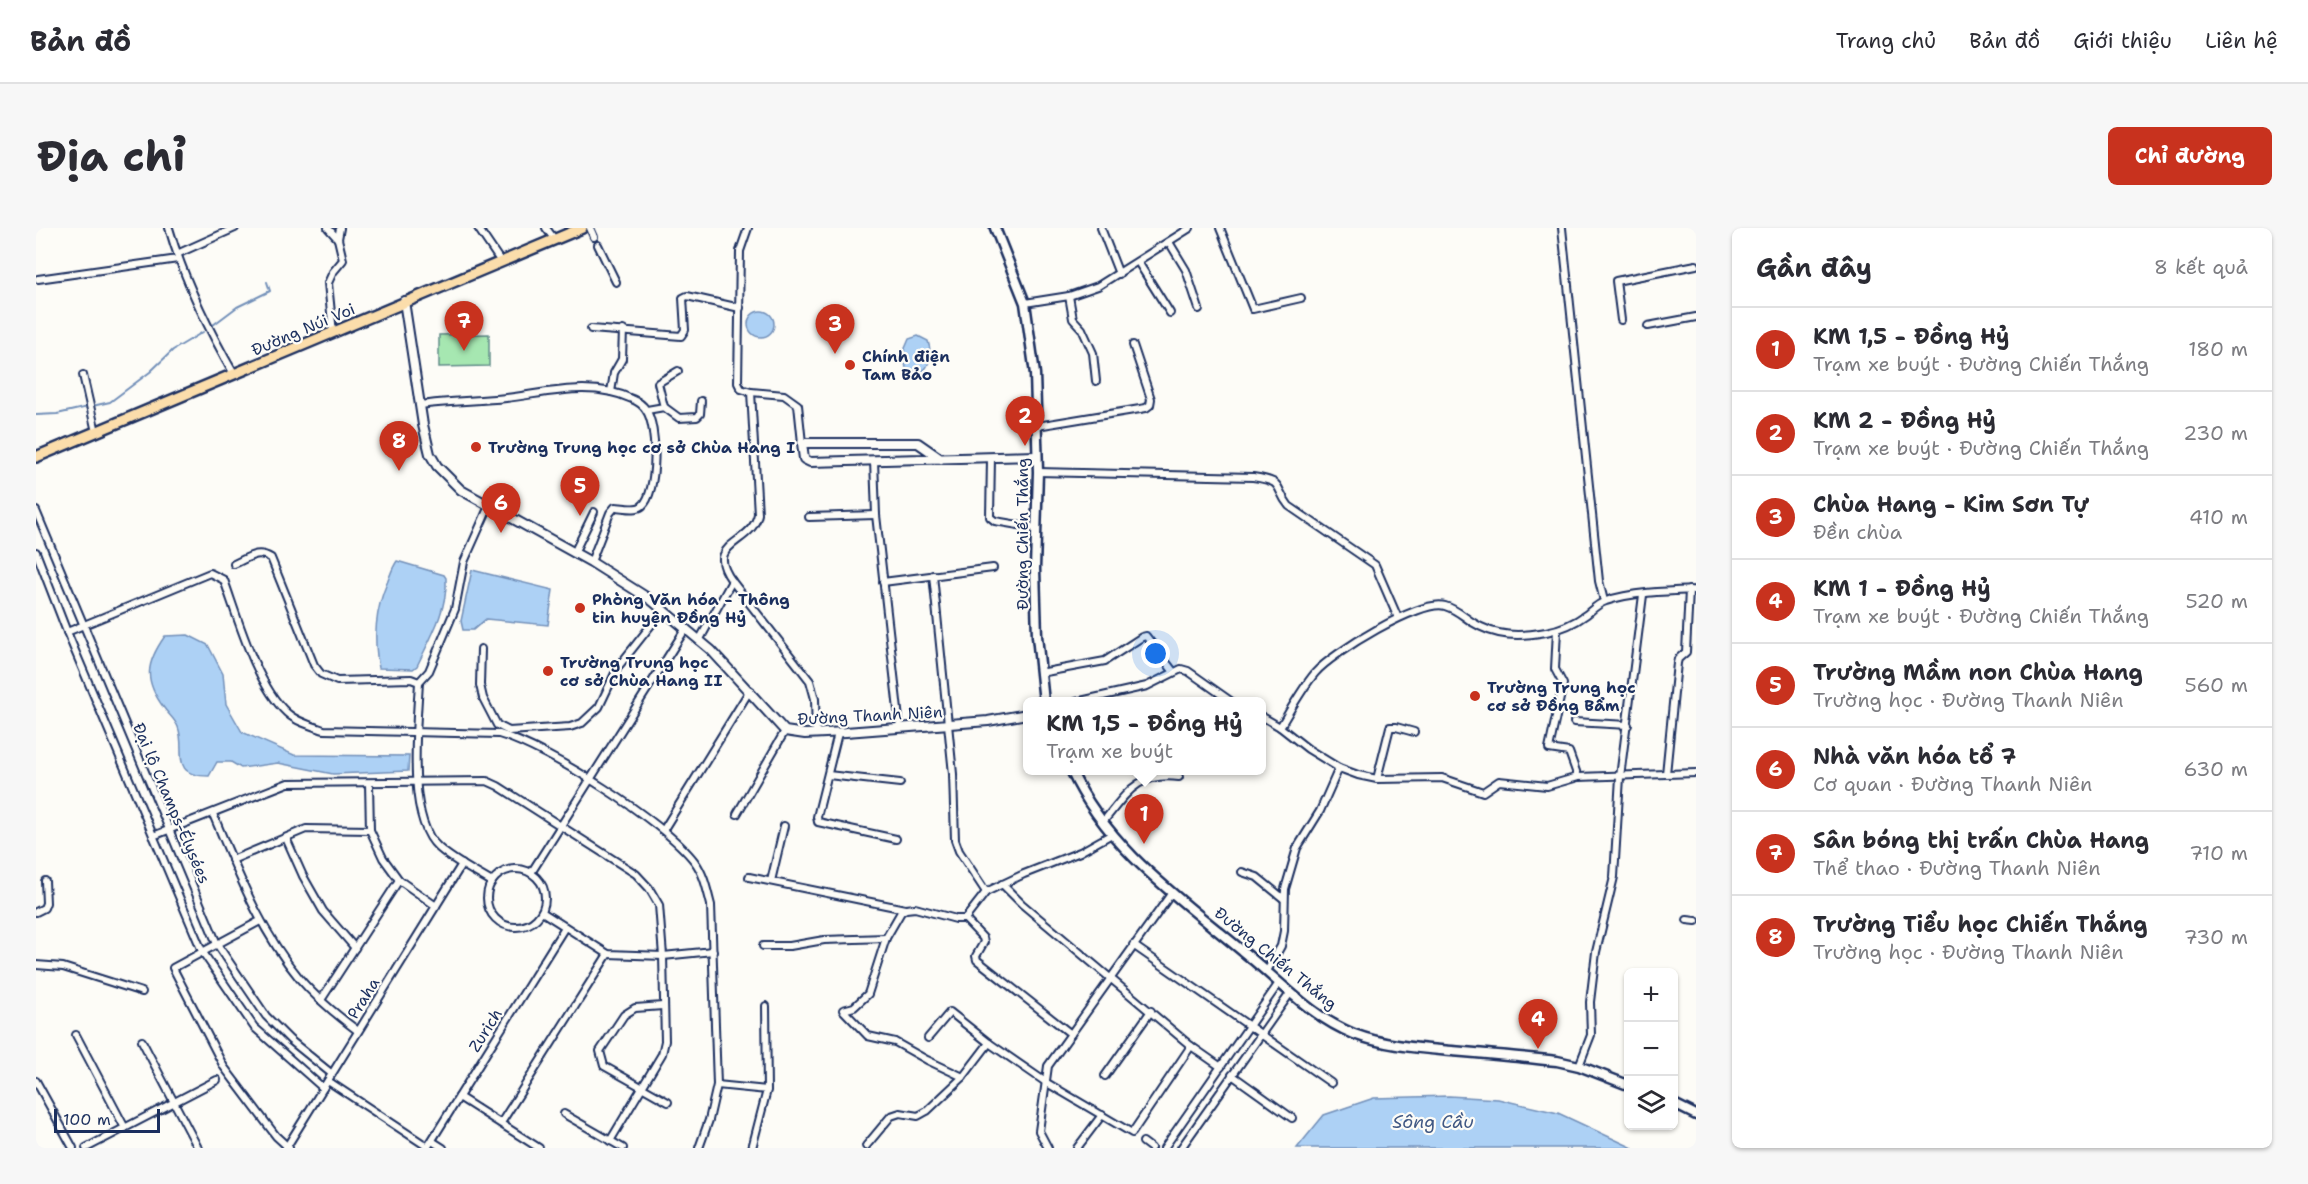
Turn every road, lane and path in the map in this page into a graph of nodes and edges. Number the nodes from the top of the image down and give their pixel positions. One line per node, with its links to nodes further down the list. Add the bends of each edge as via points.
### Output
1 (169, 228): 20 (street)
2 (235, 228): 20 (street)
3 (327, 228): 16 (street)
4 (340, 228): 16 (street)
5 (478, 228): 21 (street)
6 (546, 228): 17 (street)
7 (582, 228): 17 (main road, Đường Núi Voi)
8 (590, 228): 15 (street)
9 (747, 228): 31 (street, via 740,252)
10 (995, 228): 30 (main road, Đường Chiến Thắng)
11 (1101, 228): 24 (street)
12 (1190, 228): 18 (street)
13 (1220, 228): 28 (street, via 1253,309)
14 (1562, 228): 76 (street)
15 (594, 237)
16 (338, 239): 39 (street, via 343,260 328,283)
17 (555, 240): 21 (main road, Đường Núi Voi)
18 (1169, 242): 22 (street); 32 (street, via 1186,270)
19 (598, 245): 26 (street)
20 (177, 257): 25 (street); 42 (street, via 197,306)
21 (501, 262): 29 (main road, Đường Núi Voi)
22 (1138, 262): 24 (street); 33 (street)
23 (1696, 265): 35 (street, via 1616,281)
24 (1119, 274): 27 (street)
25 (38, 279)
26 (616, 282)
27 (1069, 296): 30 (street); 44 (street, via 1073,319 1093,353)
28 (1301, 298)
29 (404, 301): 39 (main road, Đường Núi Voi); 48 (street, Đường Thanh Niên)
30 (1025, 303): 51 (main road, Đường Chiến Thắng, via 1035,374)
31 (740, 308): 38 (street, via 687,297 682,302 685,330 681,336); 46 (street, via 738,383 741,389)
32 (1199, 309)
33 (1170, 313)
34 (1696, 317): 36 (street)
35 (1621, 320)
36 (1648, 326)
37 (591, 329): 38 (street)
38 (623, 330): 45 (street, via 621,359)
39 (333, 333): 42 (main road, Đường Núi Voi)
40 (1133, 345): 51 (street, via 1150,405)
41 (678, 371): 49 (street, via 658,383)
42 (234, 374): 52 (main road, Đường Núi Voi)
43 (83, 375): 52 (street)
44 (1096, 381)
45 (611, 392): 48 (street, via 575,388); 50 (street, via 631,398)
46 (751, 392): 53 (street, via 784,395 798,405); 72 (street, via 758,514 750,531 722,556)
47 (701, 401): 49 (street, via 697,417 679,418)
48 (420, 405): 60 (street, Đường Thanh Niên, via 426,439 437,466 461,490)
49 (664, 407): 50 (street)
50 (647, 410): 68 (street, via 654,431 655,468 646,500 636,509 615,507)
51 (1037, 426): 54 (main road, Đường Chiến Thắng)
52 (96, 432): 55 (main road, Đường Núi Voi)
53 (802, 443): 57 (street, via 918,443); 58 (street, via 804,459 810,462)
54 (1037, 456): 56 (street); 59 (main road, Đường Chiến Thắng)
55 (36, 457)
56 (991, 458): 57 (street); 65 (street, via 990,517)
57 (941, 459): 58 (street)
58 (874, 460): 63 (street)
59 (1038, 472): 65 (main road, Đường Chiến Thắng); 78 (street, via 1253,477 1275,482 1289,506 1375,565)
60 (489, 506): 67 (street, Đường Thanh Niên); 87 (street, via 464,562 455,609 429,671)
61 (36, 511): 79 (street, Đại lộ Champs-Élysées)
62 (594, 512): 67 (street)
63 (876, 515): 64 (street); 73 (street)
64 (809, 516)
65 (1036, 528): 86 (main road, Đường Chiến Thắng)
66 (36, 552): 82 (street, Đại lộ Champs-Élysées)
67 (574, 553): 68 (street, Đường Thanh Niên)
68 (591, 562): 77 (street, Đường Thanh Niên)
69 (234, 564): 87 (street, via 263,553 271,558 321,674 337,681)
70 (993, 568): 71 (street)
71 (933, 575): 73 (street); 95 (street)
72 (732, 581): 83 (street); 103 (street, via 810,681)
73 (883, 582): 98 (street)
74 (1693, 590): 75 (street); 106 (street, via 1686,652 1677,660)
75 (1643, 595): 76 (street); 96 (street)
76 (1604, 601): 81 (street, via 1576,622)
77 (663, 609): 80 (street, Đường Thanh Niên); 84 (street, via 618,667 599,707 582,723 570,727 509,731 497,725 480,685)
78 (1398, 618): 81 (street, via 1435,604 1452,608 1498,634); 97 (street, via 1326,662)
79 (82, 626): 82 (street); 100 (street, via 210,573 224,580 260,674 270,694 288,714 324,730); 123 (street, Đại lộ Champs-Élysées)
80 (686, 628): 83 (street, Đường Thanh Niên); 113 (street)
81 (1557, 630): 110 (street, via 1555,669 1563,684 1549,749 1571,754)
82 (67, 632): 126 (street, Đại lộ Champs-Élysées)
83 (700, 639): 88 (street, Đường Thanh Niên)
84 (482, 649)
85 (1173, 671): 86 (street, via 1142,636 1106,661); 90 (street, via 1147,686); 91 (street, via 1188,671)
86 (1040, 673): 89 (main road, Đường Chiến Thắng)
87 (419, 682): 100 (street)
88 (750, 690): 99 (street, Đường Thanh Niên); 122 (street)
89 (1043, 697)
90 (1098, 697)
91 (1225, 697)
92 (1023, 715): 95 (street, Đường Thanh Niên)
93 (1266, 719): 97 (street)
94 (1574, 722): 96 (street)
95 (948, 725): 98 (street, Đường Thanh Niên); 139 (street, via 955,840)
96 (1628, 725): 111 (street)
97 (1280, 727): 104 (street)
98 (900, 728): 102 (street, Đường Thanh Niên)
99 (785, 731): 103 (street, Đường Thanh Niên); 118 (street)
100 (417, 732): 113 (street, via 499,734 518,739); 115 (street)
101 (1414, 732): 112 (street, via 1390,727)
102 (838, 733): 103 (street, Đường Thanh Niên); 107 (street)
103 (816, 734)
104 (1339, 768): 112 (street); 141 (street, via 1298,848)
105 (1696, 773): 106 (street)
106 (1666, 774): 111 (street)
107 (828, 775): 116 (street); 128 (street, via 818,822)
108 (1073, 775): 119 (main road, Đường Chiến Thắng)
109 (1179, 777): 119 (street, via 1161,775 1141,781)
110 (1578, 777): 111 (street); 112 (street, via 1547,786 1499,781 1483,792 1442,778)
111 (1620, 777): 179 (street, via 1614,877 1596,952 1591,1035)
112 (1377, 779)
113 (590, 780): 121 (street); 122 (street)
114 (369, 783): 115 (street); 117 (street, via 288,783); 124 (street)
115 (416, 783): 121 (street, via 487,781); 130 (street, via 423,827 437,846)
116 (900, 783)
117 (213, 814): 123 (street); 129 (street)
118 (737, 814)
119 (1103, 822): 125 (main road, Đường Chiến Thắng)
120 (784, 826): 136 (street)
121 (560, 827): 132 (street); 159 (street, via 636,874 649,888 659,905)
122 (664, 829): 157 (street, via 695,862 704,879 711,905)
123 (169, 830): 126 (street); 152 (street, Đại lộ Champs-Élysées)
124 (370, 830): 127 (street, via 306,829); 135 (street)
125 (1112, 834): 138 (street, via 1080,852); 140 (main road, Đường Chiến Thắng)
126 (153, 836): 156 (street, Đại lộ Champs-Élysées)
127 (286, 838): 129 (street); 155 (street, via 323,911)
128 (896, 839)
129 (232, 860): 148 (street)
130 (462, 864): 137 (street); 142 (street, Praha)
131 (1242, 872): 141 (street, via 1257,877)
132 (531, 873): 137 (street, via 514,869); 145 (street, via 546,894)
133 (749, 877): 136 (street)
134 (45, 880): 144 (street, via 46,903)
135 (399, 880): 142 (street); 155 (street)
136 (771, 881): 143 (street)
137 (492, 882): 145 (street, via 487,899 499,922 508,926 528,925)
138 (1002, 884): 139 (street); 162 (street)
139 (986, 892): 146 (street)
140 (1171, 894): 153 (street); 161 (main road, Đường Chiến Thắng)
141 (1284, 899): 161 (street, via 1281,946)
142 (436, 906): 171 (street, Praha)
143 (906, 909): 146 (street); 151 (street)
144 (36, 912)
145 (542, 912): 150 (street)
146 (965, 919): 172 (street, via 983,938 977,960)
147 (1687, 920): 149 (street)
148 (260, 921): 152 (street); 166 (street, via 300,979)
149 (1696, 921)
150 (565, 927): 158 (street); 195 (street, Zurich)
151 (885, 938): 154 (street); 184 (street, via 868,994 854,1007 843,1010 868,1036 895,1042)
152 (217, 944): 156 (street); 181 (street, Đại lộ Champs-Élysées, via 266,1016)
153 (1133, 945): 162 (street); 170 (street)
154 (763, 946)
155 (355, 948): 166 (street)
156 (202, 951): 193 (street, Đại lộ Champs-Élysées, via 254,1028); 209 (street, via 173,968 224,1067)
157 (713, 951): 159 (street); 191 (street)
158 (608, 954): 159 (street); 203 (street)
159 (663, 956): 167 (street)
160 (36, 965): 164 (street, via 63,967)
161 (1267, 971): 163 (main road, Đường Chiến Thắng)
162 (1111, 978): 169 (street); 172 (street)
163 (1279, 983): 165 (main road, Đường Chiến Thắng); 170 (street)
164 (142, 992)
165 (1291, 992): 173 (street); 179 (main road, Đường Chiến Thắng, via 1332,1023 1373,1040)
166 (321, 1000): 171 (street)
167 (663, 1006): 192 (street, via 662,1054); 192 (street, via 634,1008 624,1015 600,1051 604,1066)
168 (766, 1006): 194 (street)
169 (1151, 1011): 178 (street); 183 (street)
170 (1249, 1026): 173 (street); 180 (street)
171 (358, 1031): 181 (street, Praha)
172 (1071, 1034): 188 (street, via 1048,1066)
173 (1261, 1034): 182 (street); 189 (street)
174 (76, 1035): 204 (street)
175 (928, 1038): 177 (street, via 950,1012)
176 (142, 1041): 197 (street)
177 (989, 1043): 184 (street); 188 (street)
178 (1191, 1046): 180 (street); 200 (street, via 1132,1132)
179 (1579, 1066): 190 (main road, Đường Chiến Thắng)
180 (1221, 1067): 221 (street)
181 (332, 1074): 186 (street, Praha)
182 (1233, 1075): 202 (street); 222 (street)
183 (1105, 1076)
184 (963, 1077): 208 (street, via 922,1115 891,1116)
185 (217, 1080): 197 (street)
186 (328, 1081): 193 (street, Praha); 207 (street)
187 (36, 1082): 210 (street)
188 (1047, 1083): 200 (street); 218 (street, via 1039,1131)
189 (1331, 1083)
190 (1624, 1083)
191 (717, 1085): 194 (street); 216 (street)
192 (641, 1087): 196 (street); 205 (street)
193 (323, 1088): 209 (street, Praha)
194 (768, 1090): 217 (street)
195 (459, 1097): 203 (street); 207 (street, Zurich)
196 (668, 1102)
197 (174, 1103): 204 (street); 212 (street)
198 (1678, 1106): 201 (main road)
199 (564, 1114): 205 (street)
200 (1102, 1115): 219 (street)
201 (1696, 1115)
202 (1292, 1118)
203 (501, 1123): 214 (street)
204 (125, 1128): 211 (street)
205 (610, 1140): 215 (street)
206 (1143, 1142): 220 (street)
207 (429, 1145): 213 (street)
208 (866, 1146)
209 (288, 1147)
210 (73, 1148)
211 (86, 1148)
212 (198, 1148)
213 (443, 1148)
214 (539, 1148)
215 (623, 1148)
216 (699, 1148)
217 (752, 1148)
218 (1048, 1148)
219 (1077, 1148)
220 (1151, 1148)
221 (1164, 1148)
222 (1181, 1148)

